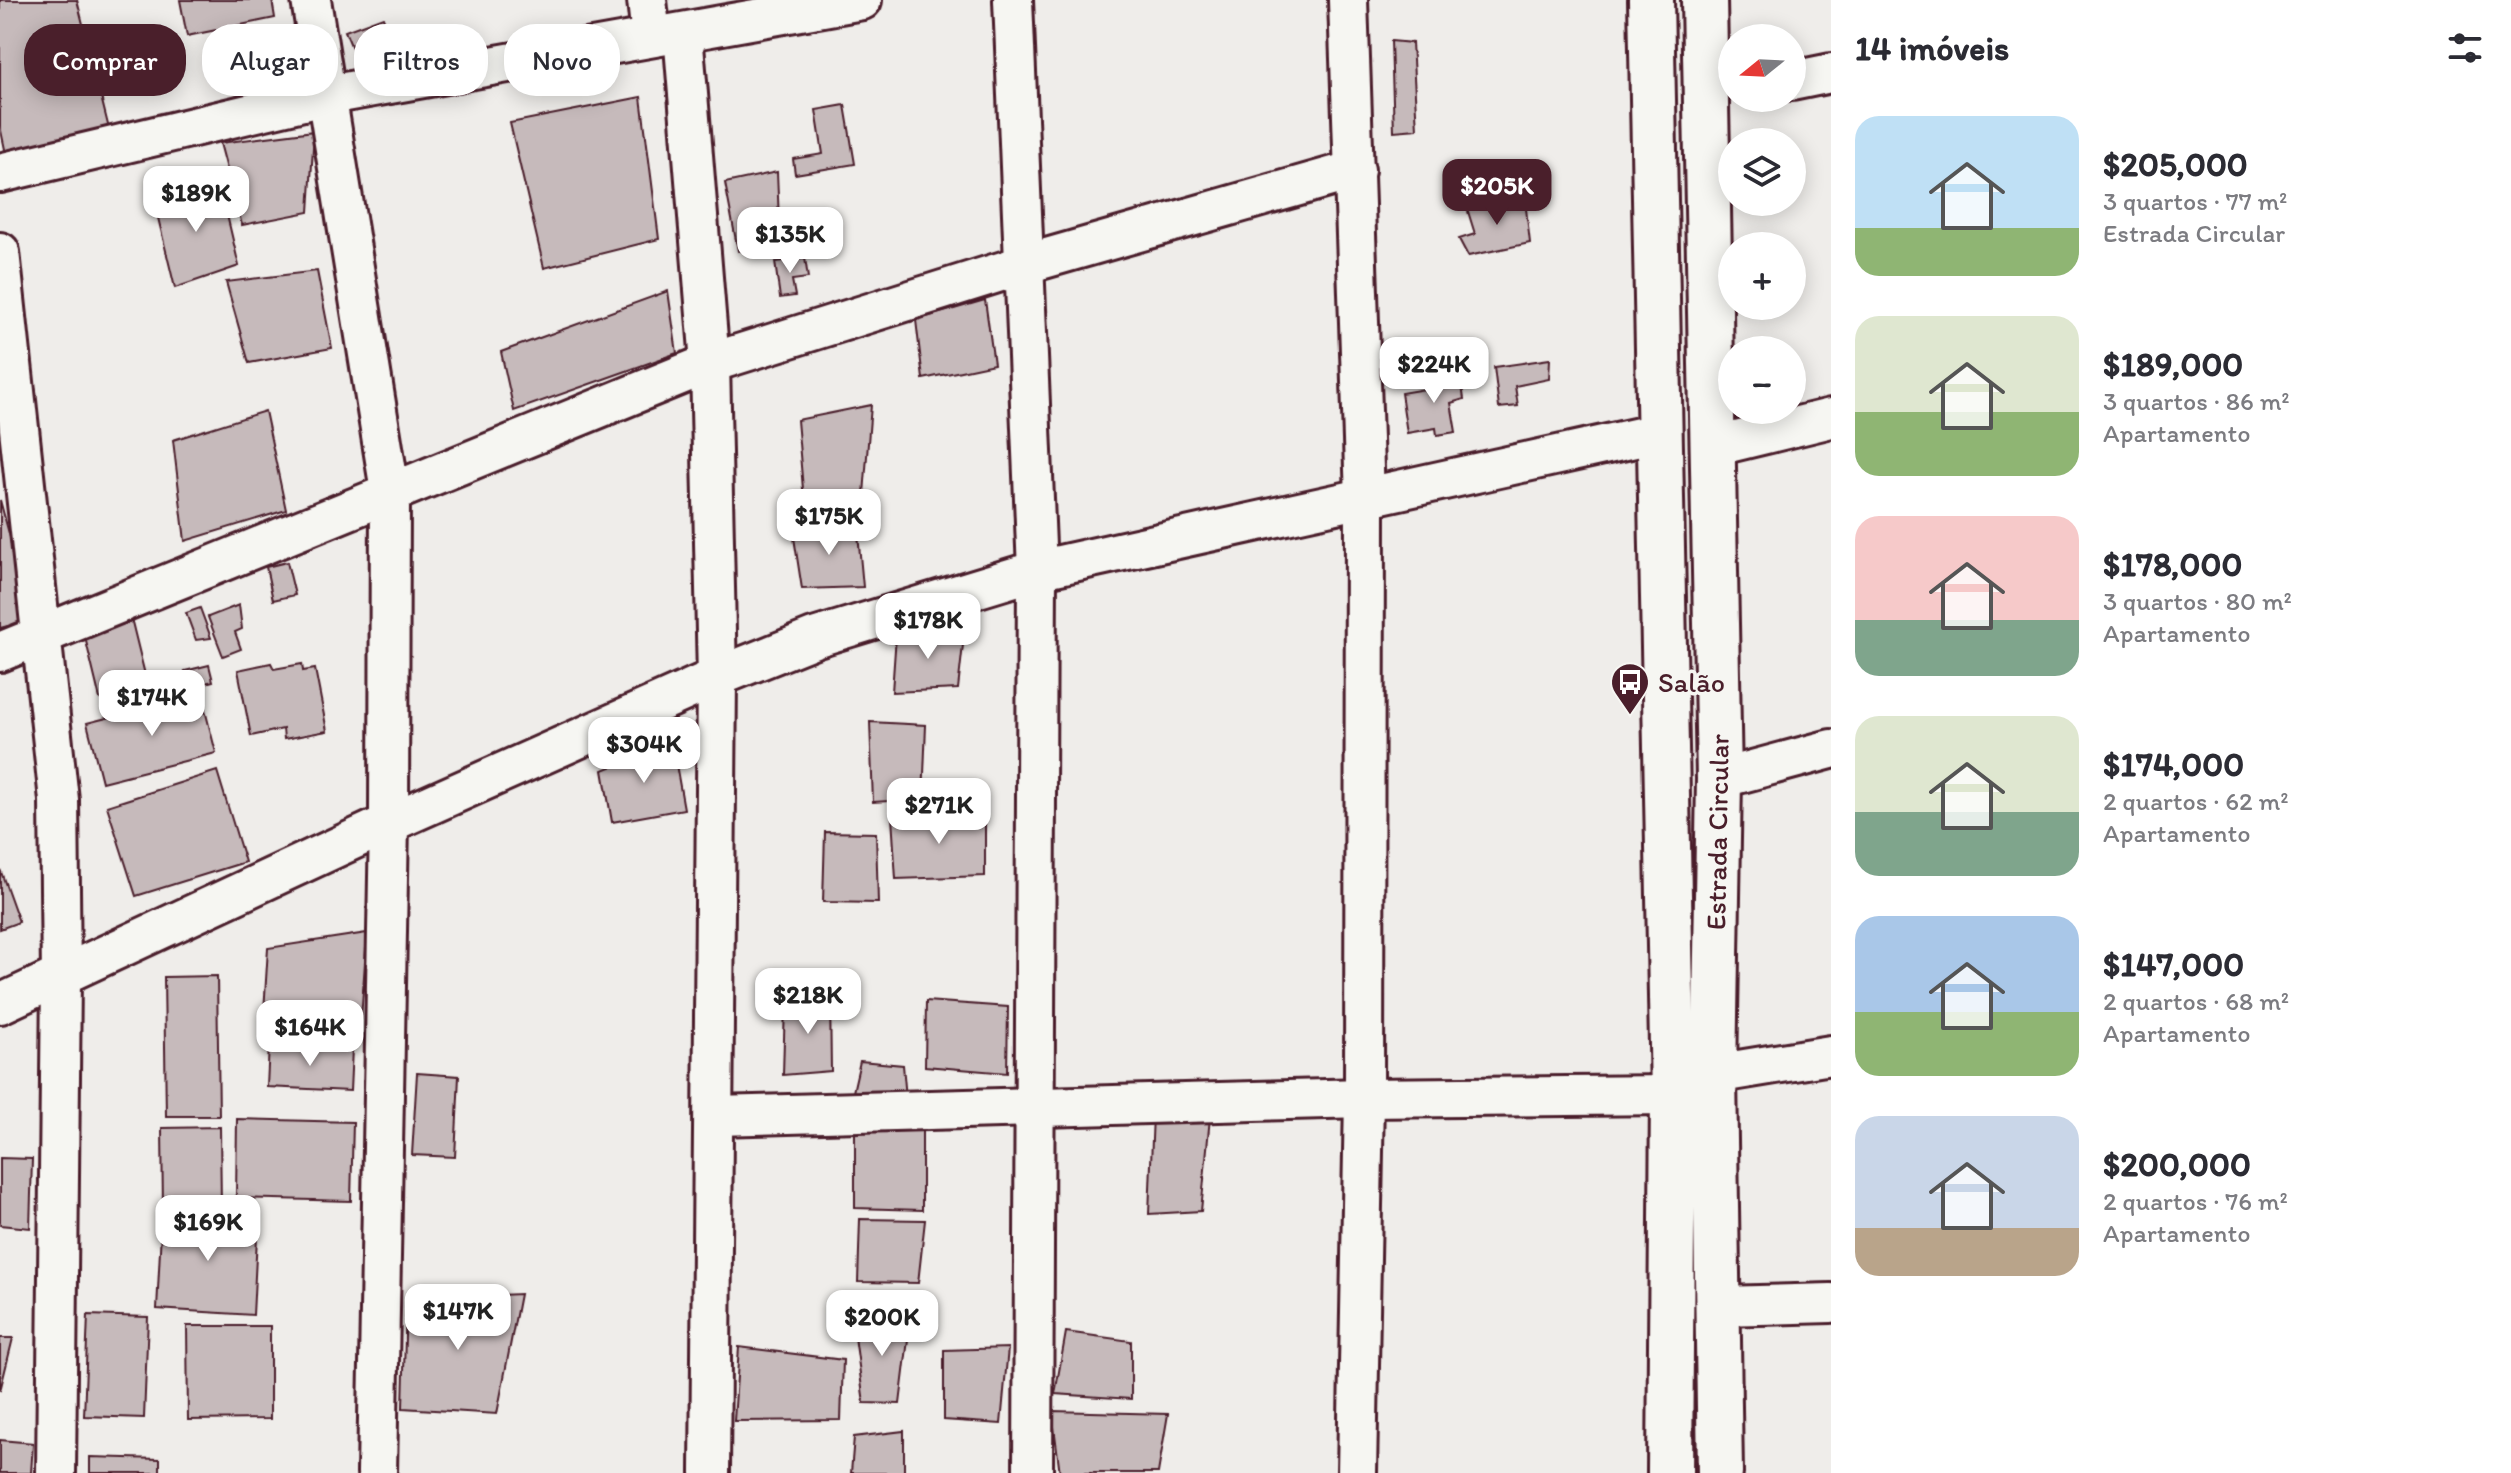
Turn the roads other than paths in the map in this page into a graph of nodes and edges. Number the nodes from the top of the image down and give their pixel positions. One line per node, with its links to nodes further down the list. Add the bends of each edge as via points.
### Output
1 (311, 0): 8 (street)
2 (862, 0): 7 (street)
3 (1013, 0): 19 (street)
4 (1348, 0): 16 (street)
5 (1651, 0): 23 (main road)
6 (1704, 0): 11 (main road, Estrada Circular)
7 (660, 23): 12 (street); 20 (street)
8 (315, 24)
9 (1831, 73): 10 (street)
10 (1806, 78)
11 (1718, 85)
12 (338, 93)
13 (324, 96): 17 (street)
14 (328, 96): 25 (street)
15 (1720, 112): 24 (main road, Estrada Circular)
16 (1355, 170): 19 (street); 26 (street)
17 (0, 173)
18 (0, 252): 21 (street)
19 (1026, 264): 20 (street); 27 (street)
20 (710, 363): 25 (street); 30 (street)
21 (6, 364): 28 (street)
22 (1831, 418): 24 (street)
23 (1662, 432): 26 (street); 38 (main road)
24 (1712, 447): 32 (main road, Estrada Circular)
25 (390, 491): 28 (street); 33 (street)
26 (1365, 498): 27 (street); 39 (street)
27 (1037, 570): 30 (street, via 814,638); 40 (street)
28 (43, 636): 29 (street); 34 (street, via 59,800)
29 (0, 652)
30 (717, 677): 33 (street); 41 (street)
31 (1831, 749): 32 (street)
32 (1719, 779): 37 (main road, Estrada Circular)
33 (389, 823): 34 (street); 45 (street)
34 (61, 978): 35 (street); 44 (street)
35 (0, 1004)
36 (1831, 1055): 37 (street)
37 (1714, 1074): 43 (main road, Estrada Circular)
38 (1673, 1095): 39 (street); 49 (main road)
39 (1364, 1098): 40 (street); 48 (street)
40 (1036, 1107): 41 (street); 47 (street)
41 (715, 1116): 46 (street)
42 (1831, 1303): 43 (street)
43 (1720, 1306): 50 (main road, Estrada Circular)
44 (56, 1473)
45 (377, 1473)
46 (710, 1473)
47 (1033, 1473)
48 (1357, 1473)
49 (1670, 1473)
50 (1720, 1473)

